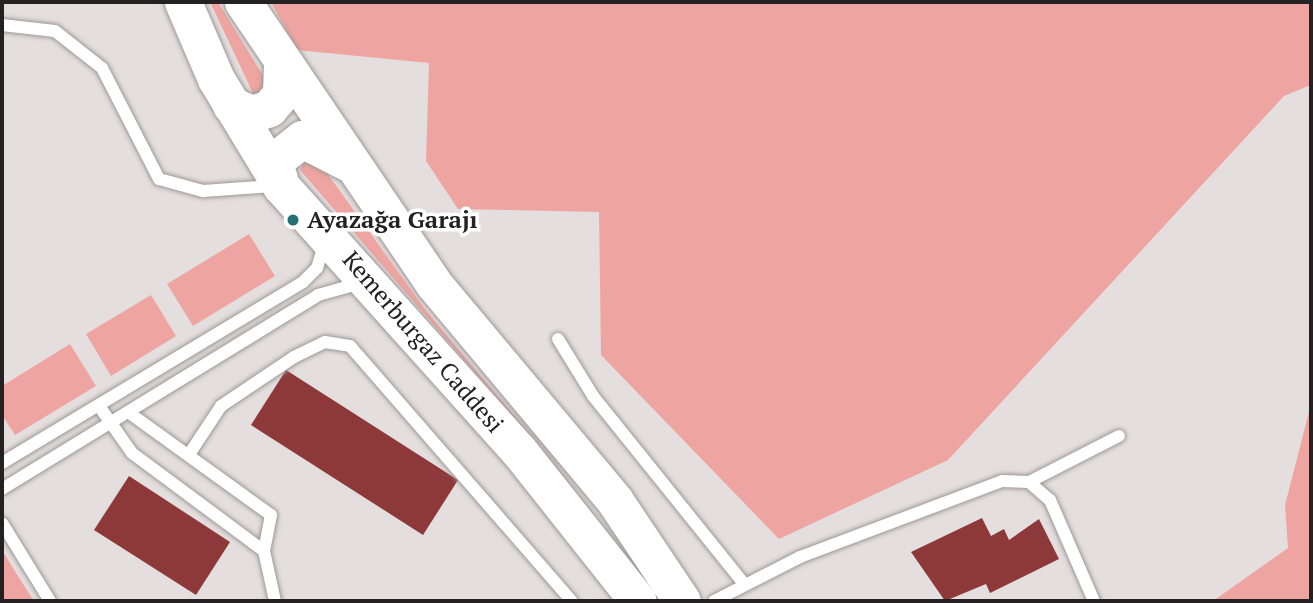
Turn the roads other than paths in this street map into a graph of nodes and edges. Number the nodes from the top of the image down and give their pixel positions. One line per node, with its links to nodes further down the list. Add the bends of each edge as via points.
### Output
1 (183, 2): 5 (main road, Kemerburgaz Caddesi)
2 (243, 2): 4 (main road, Kemerburgaz Caddesi)
3 (2, 25): 7 (lane, via 55,31 102,68 159,179 203,191)
4 (282, 62): 5 (main road, via 281,94 268,107 253,114); 6 (main road, Kemerburgaz Caddesi)
5 (230, 105): 7 (main road, Kemerburgaz Caddesi)
6 (350, 164): 7 (main road, via 302,139 286,146 274,161); 26 (main road, Kemerburgaz Caddesi, via 433,283 615,501)
7 (281, 186): 8 (main road, Kemerburgaz Caddesi)
8 (329, 235): 9 (main road, Kemerburgaz Caddesi); 11 (lane, via 303,282)
9 (372, 281): 12 (lane, via 317,295); 25 (main road, Kemerburgaz Caddesi, via 585,528)
10 (558, 339): 21 (lane, via 593,397)
11 (99, 406): 13 (lane); 16 (lane)
12 (128, 412): 13 (lane); 15 (lane)
13 (111, 423): 18 (lane); 20 (lane, via 132,453)
14 (1119, 436): 17 (lane)
15 (190, 453): 20 (lane, via 271,514); 24 (lane, via 221,405 252,384 325,342 350,346)
16 (2, 463)
17 (1029, 482): 21 (lane, via 1002,481 973,491); 28 (lane, via 1050,500)
18 (2, 489)
19 (2, 523): 22 (lane)
20 (264, 551): 23 (lane)
21 (744, 584): 27 (lane)
22 (50, 601)
23 (275, 601)
24 (572, 601)
25 (638, 601)
26 (682, 601)
27 (714, 601)
28 (1094, 601)

